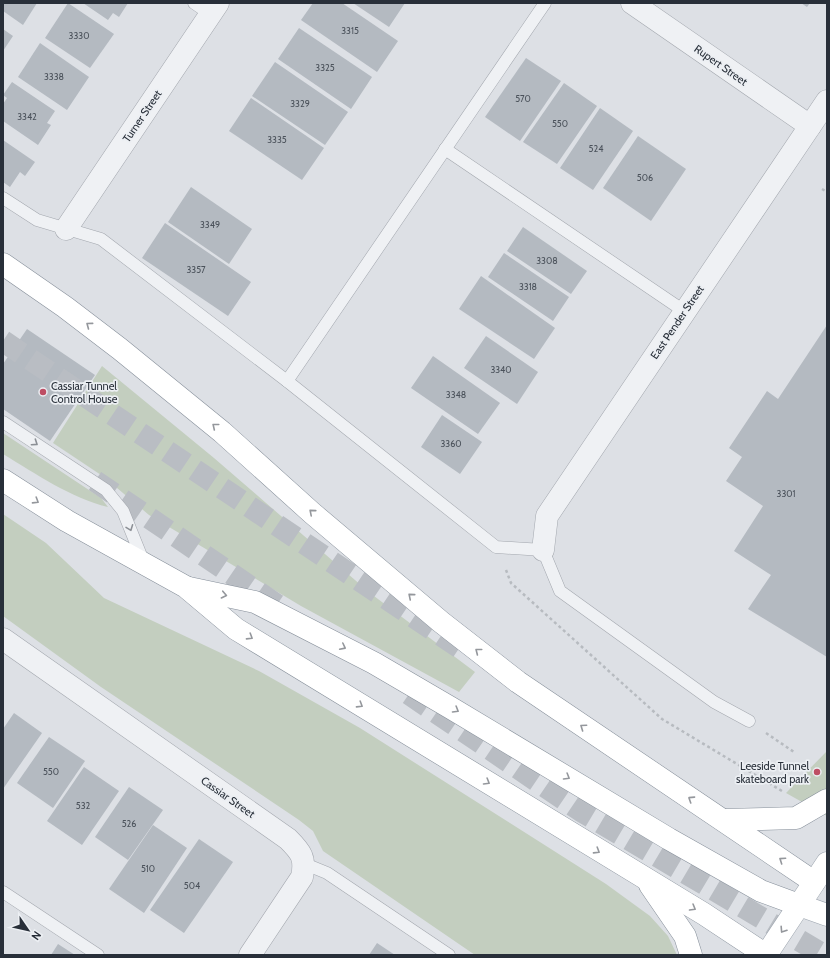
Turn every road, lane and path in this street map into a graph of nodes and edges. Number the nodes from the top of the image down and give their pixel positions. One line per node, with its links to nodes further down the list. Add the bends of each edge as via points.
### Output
1 (545, 3): 6 (lane)
2 (632, 3): 5 (street, Rupert Street)
3 (207, 7): 10 (street, Turner Street)
4 (827, 101): 5 (street, East Pender Street)
5 (810, 126): 12 (street, East Pender Street)
6 (445, 149): 12 (lane); 13 (lane)
7 (822, 189): 8 (path)
8 (827, 192)
9 (3, 198): 10 (lane, via 37,220)
10 (66, 229): 13 (lane, via 102,239)
11 (3, 264): 25 (main road, one-way to 11, via 518,682 435,617 312,513 222,432 120,349)
12 (684, 311): 17 (street, East Pender Street, via 547,516)
13 (287, 381): 16 (lane)
14 (3, 422): 18 (lane, one-way to 18, via 106,490 124,511)
15 (3, 480): 18 (main road, one-way to 18, via 67,521)
16 (496, 547): 17 (lane); 23 (path, via 511,583 662,719)
17 (543, 550): 21 (lane, via 560,591 714,702)
18 (144, 564): 19 (main road)
19 (186, 587): 28 (main road, one-way to 28, via 236,629); 31 (main road, one-way to 31, via 255,602 360,656 676,842 761,890)
20 (3, 639): 27 (street, Cassiar Street, via 288,839 300,851)
21 (749, 721): 22 (path)
22 (794, 752)
23 (786, 793)
24 (827, 800): 25 (main road, via 796,818)
25 (724, 820): 29 (main road, one-way to 25)
26 (827, 863): 29 (main road)
27 (305, 864): 34 (street, via 302,877); 35 (lane, via 327,873)
28 (647, 881): 36 (main road, via 685,936); 37 (main road, one-way to 37, via 704,914)
29 (820, 886): 31 (main road)
30 (3, 892): 33 (lane)
31 (799, 905): 32 (main road); 37 (main road, one-way to 37)
32 (827, 915)
33 (98, 955)
34 (250, 955)
35 (449, 955)
36 (691, 955)
37 (766, 955)

